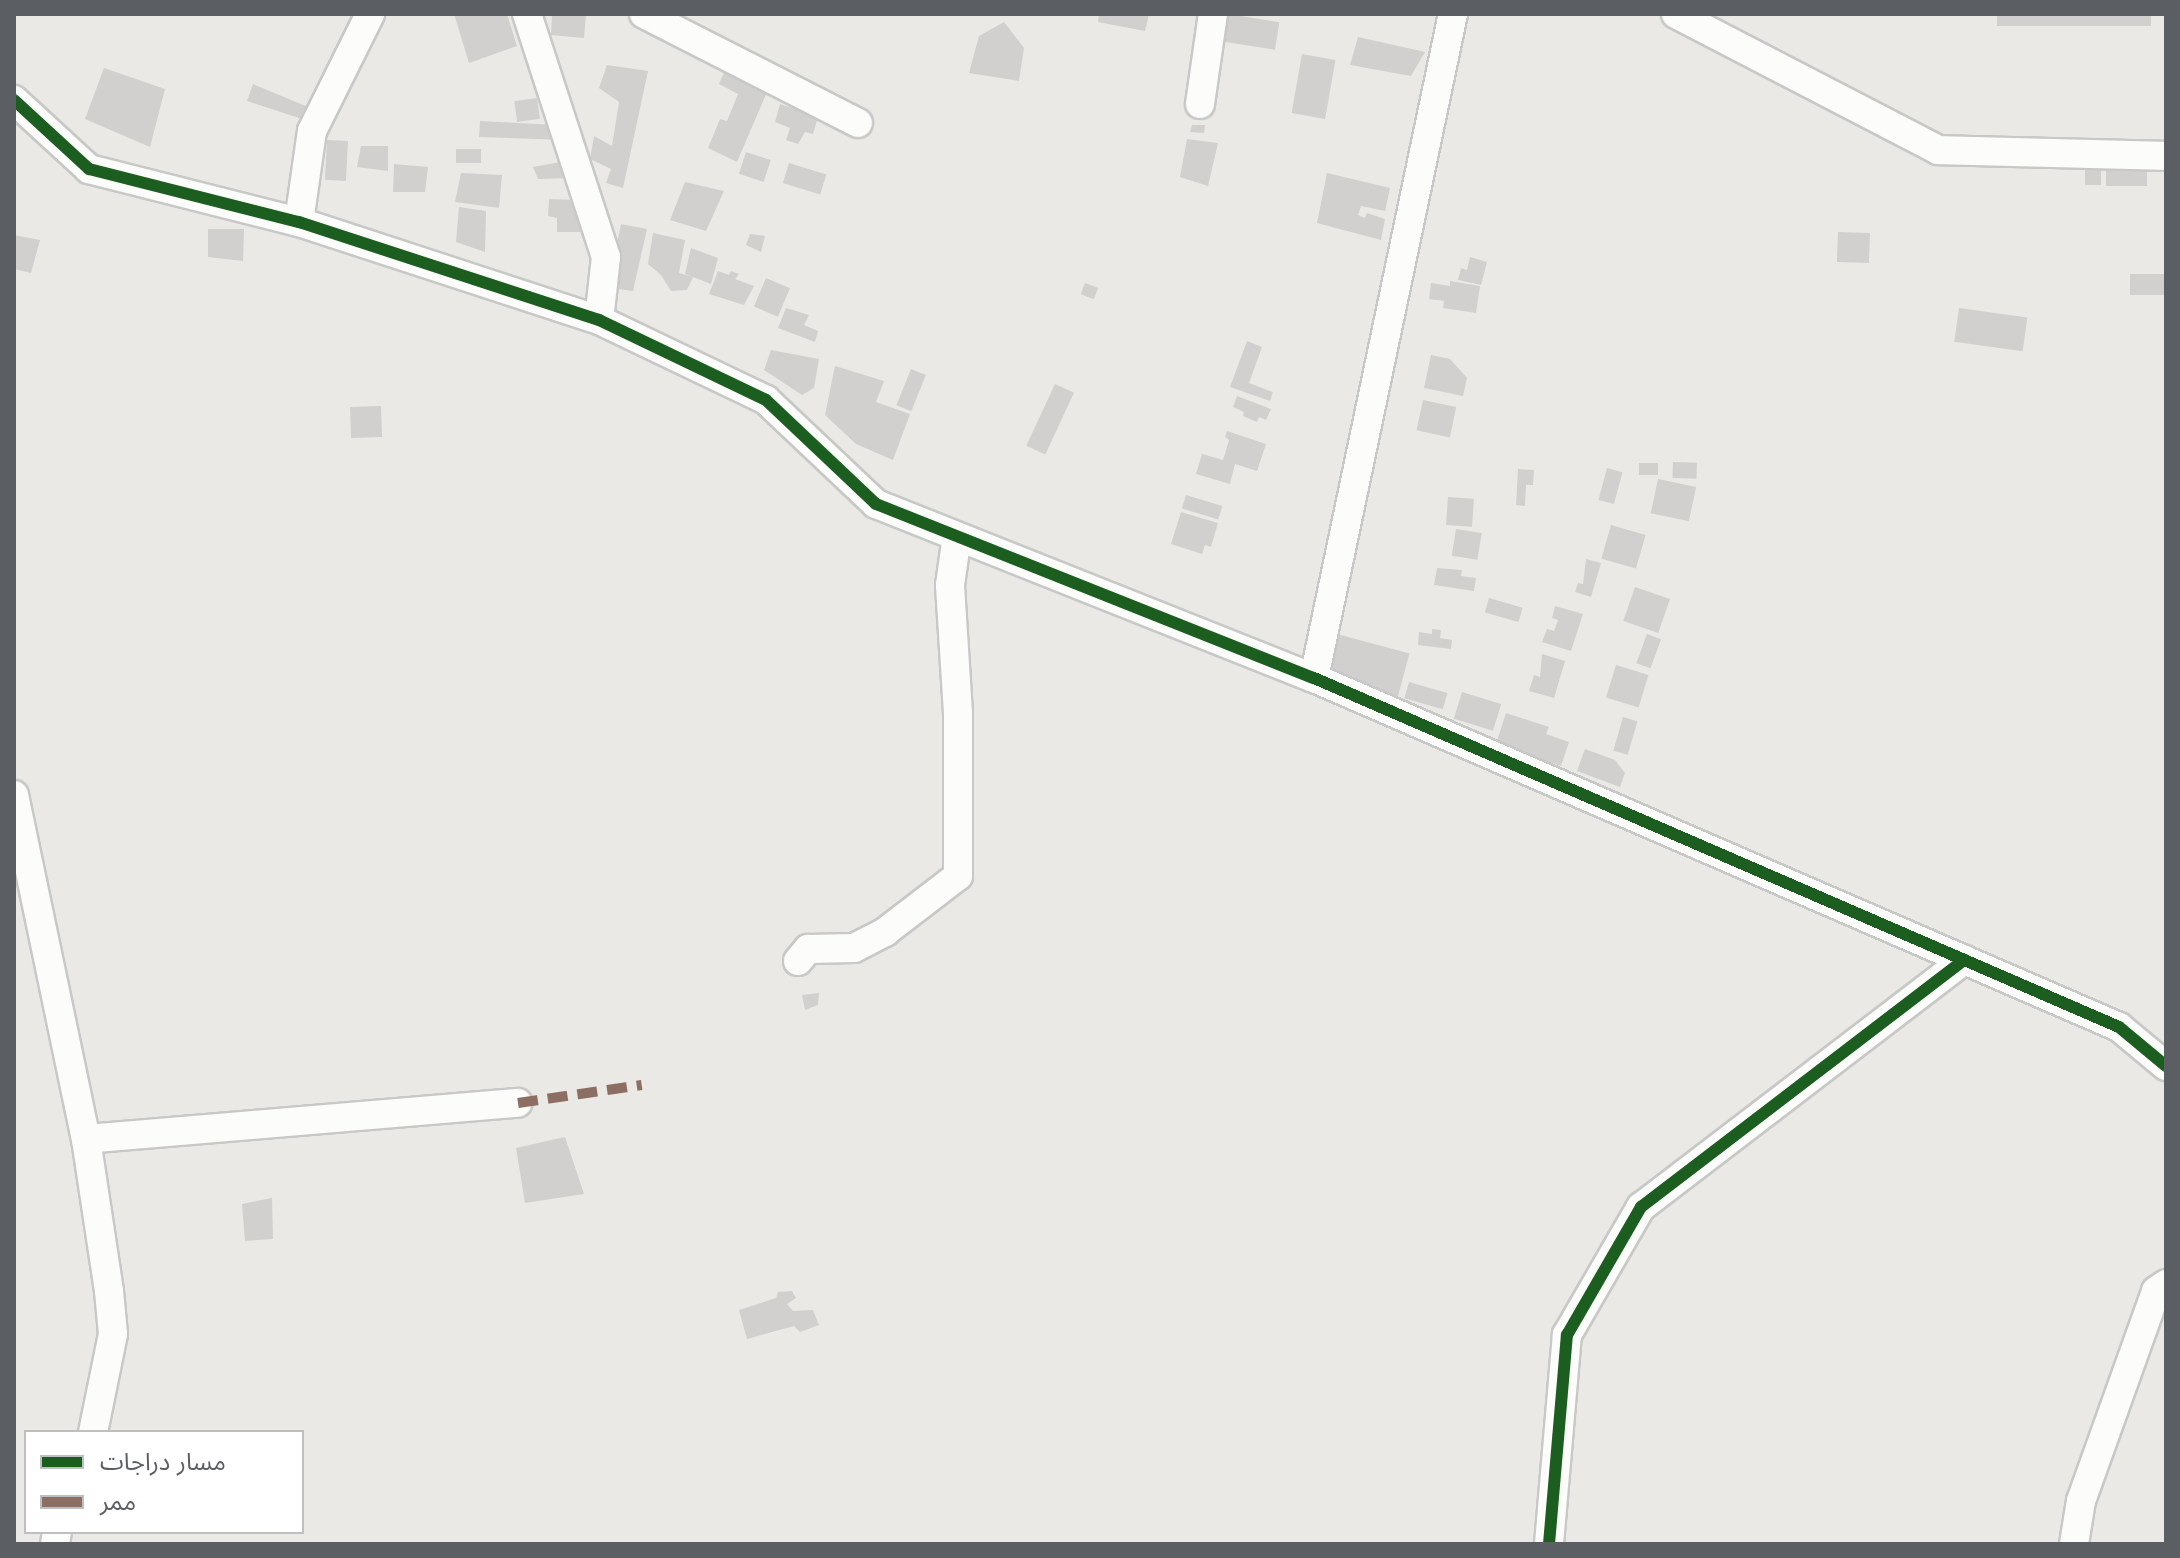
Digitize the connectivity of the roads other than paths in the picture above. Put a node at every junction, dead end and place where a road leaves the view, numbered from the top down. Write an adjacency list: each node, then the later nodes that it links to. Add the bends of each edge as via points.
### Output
1 (370, 14): 11 (street, via 312,131)
2 (527, 14): 12 (street, via 606,257)
3 (644, 14): 9 (street)
4 (1213, 14): 8 (street)
5 (1453, 14): 14 (street)
6 (1676, 14): 10 (street, via 1938,150)
7 (14, 100): 11 (street, via 89,169)
8 (1200, 104)
9 (858, 123)
10 (2166, 156)
11 (299, 222): 12 (street)
12 (599, 320): 13 (street, via 766,400 876,504)
13 (957, 536): 14 (street); 17 (street, via 950,585 958,713 958,876 885,932 854,948 808,949)
14 (1314, 678): 16 (street)
15 (14, 795): 20 (street)
16 (1964, 960): 18 (street, via 2119,1027); 24 (street, via 1641,1207 1567,1335)
17 (798, 961)
18 (2166, 1066)
19 (518, 1103): 20 (street)
20 (86, 1139): 23 (street, via 113,1334)
21 (2166, 1284): 22 (street, via 2156,1291)
22 (2152, 1341): 25 (street, via 2081,1501)
23 (93, 1430)
24 (1549, 1544)
25 (2074, 1544)

